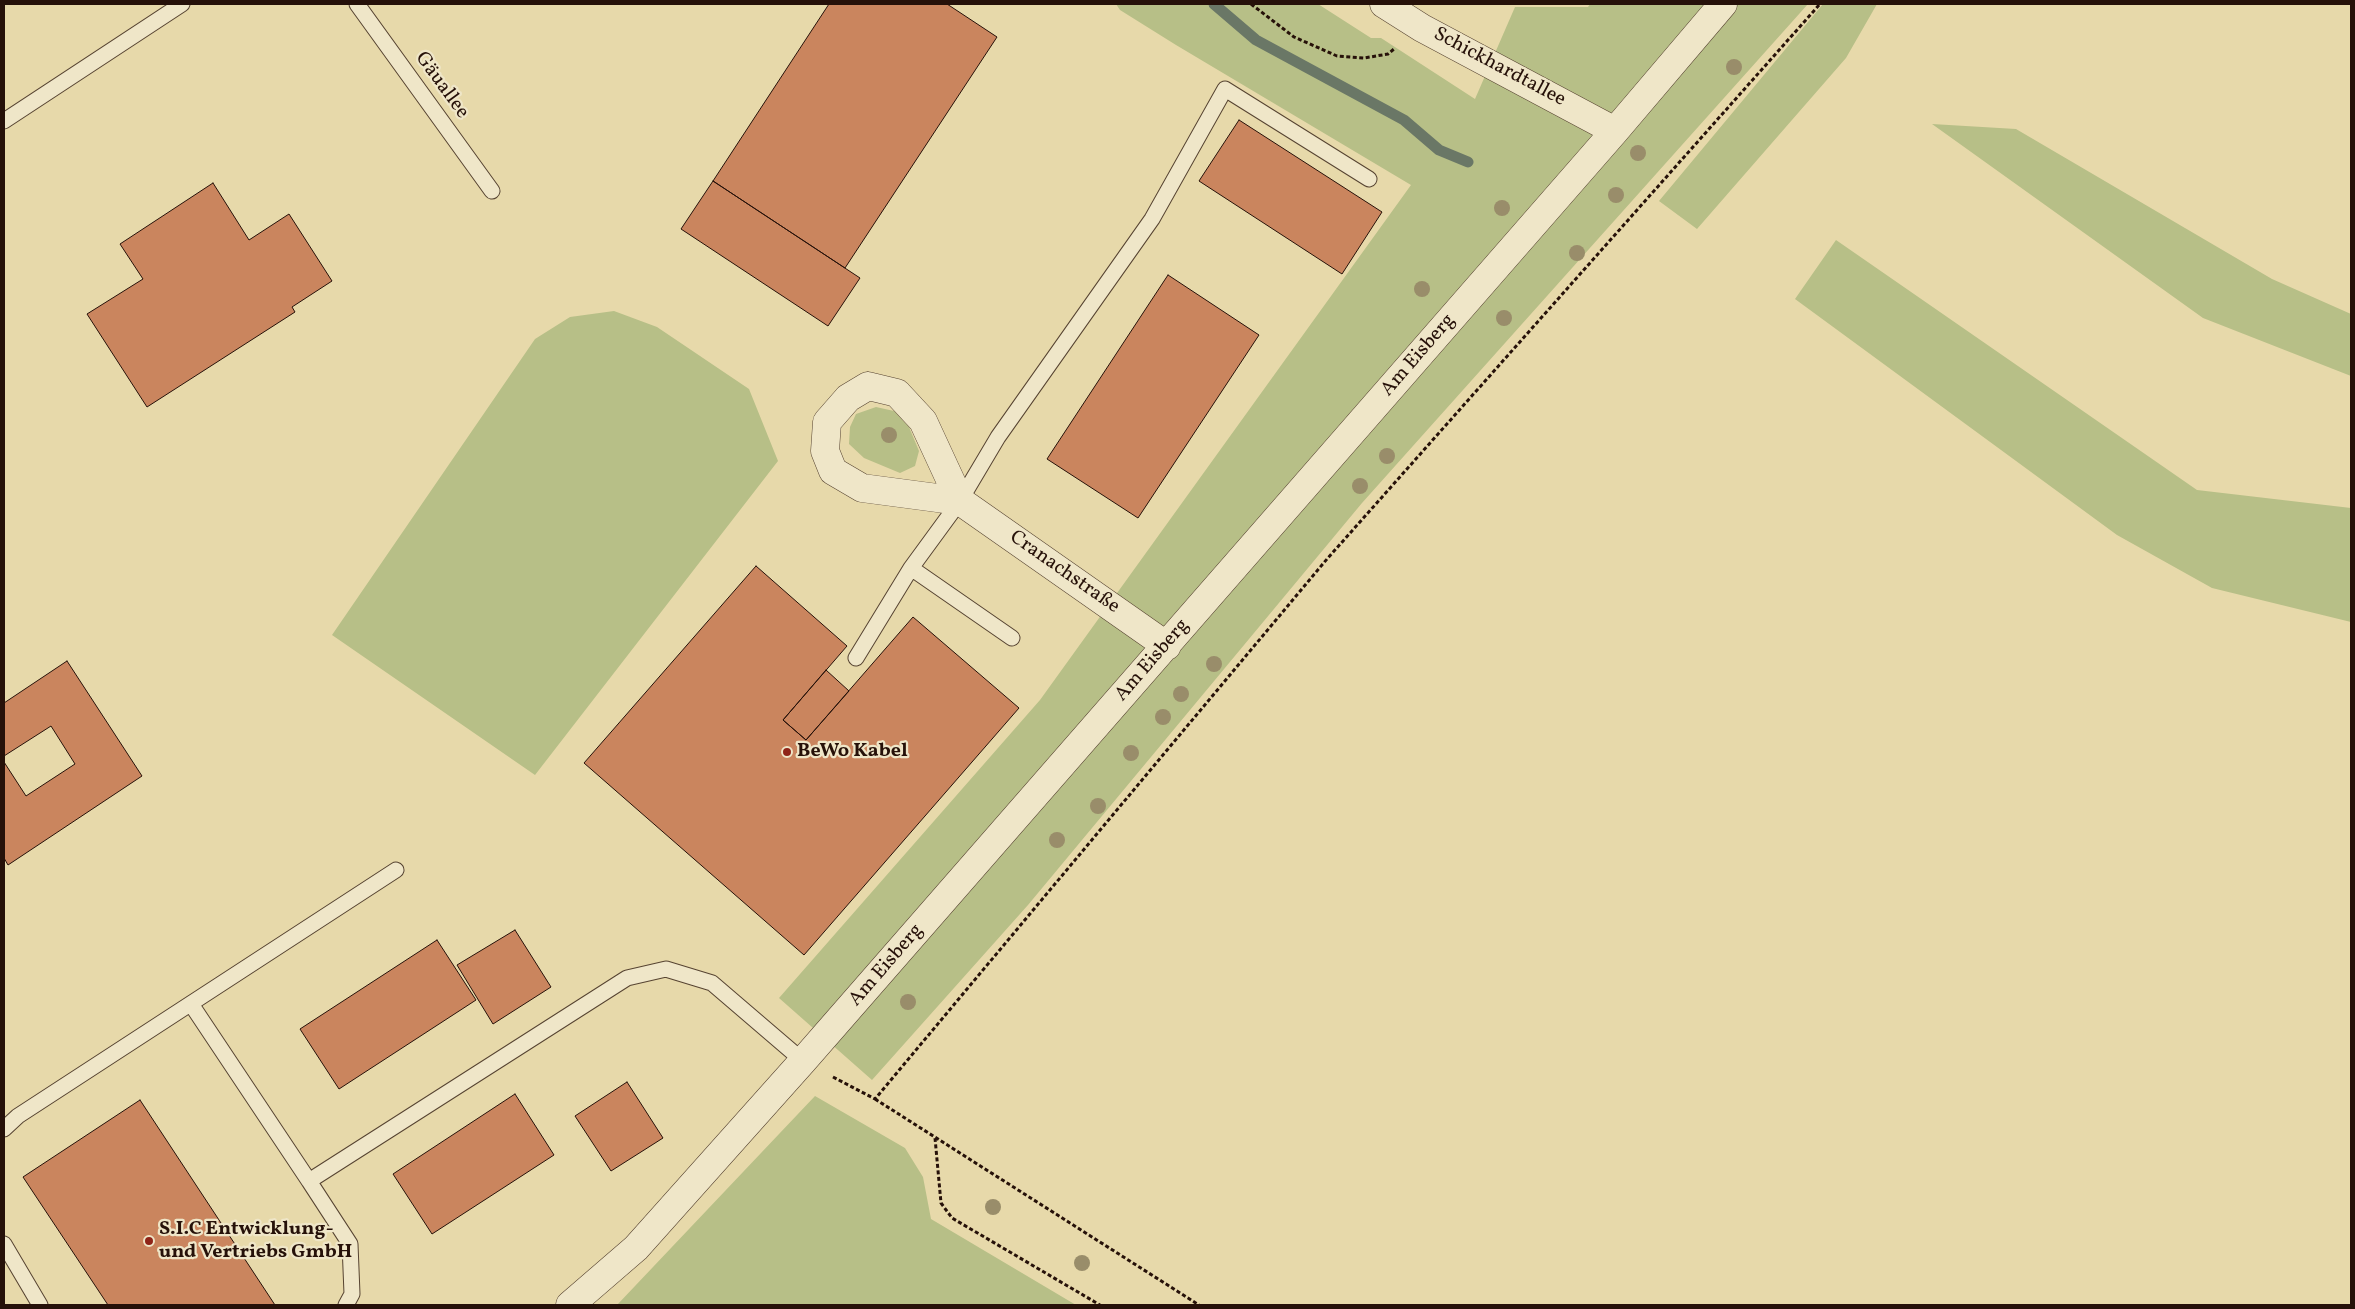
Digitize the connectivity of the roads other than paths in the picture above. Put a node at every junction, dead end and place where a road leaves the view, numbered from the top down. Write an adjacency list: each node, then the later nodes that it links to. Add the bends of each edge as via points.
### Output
1 (182, 4): 5 (lane)
2 (357, 4): 8 (lane, Gäuallee)
3 (1384, 4): 6 (street, Schickhardtallee, via 1422,28)
4 (1723, 4): 6 (street, Am Eisberg)
5 (4, 121)
6 (1615, 131): 12 (street, Am Eisberg)
7 (1370, 179): 9 (lane, via 1225,89 1152,219 998,437)
8 (492, 191)
9 (960, 501): 9 (street, Cranachstraße, via 923,421 897,393 868,386 848,398 827,422 825,451 833,471 862,488); 10 (lane); 12 (street, Cranachstraße)
10 (911, 568): 11 (lane); 13 (lane)
11 (1012, 638)
12 (1167, 646): 16 (street, Am Eisberg)
13 (856, 658)
14 (396, 870): 15 (lane)
15 (191, 1004): 17 (lane, via 18,1116); 18 (lane)
16 (803, 1061): 18 (lane, via 712,983 666,968 627,978); 22 (street, Am Eisberg, via 636,1248)
17 (4, 1129)
18 (309, 1181): 21 (lane, via 350,1244 352,1294)
19 (4, 1244): 20 (lane)
20 (40, 1305)
21 (346, 1305)
22 (570, 1305)

